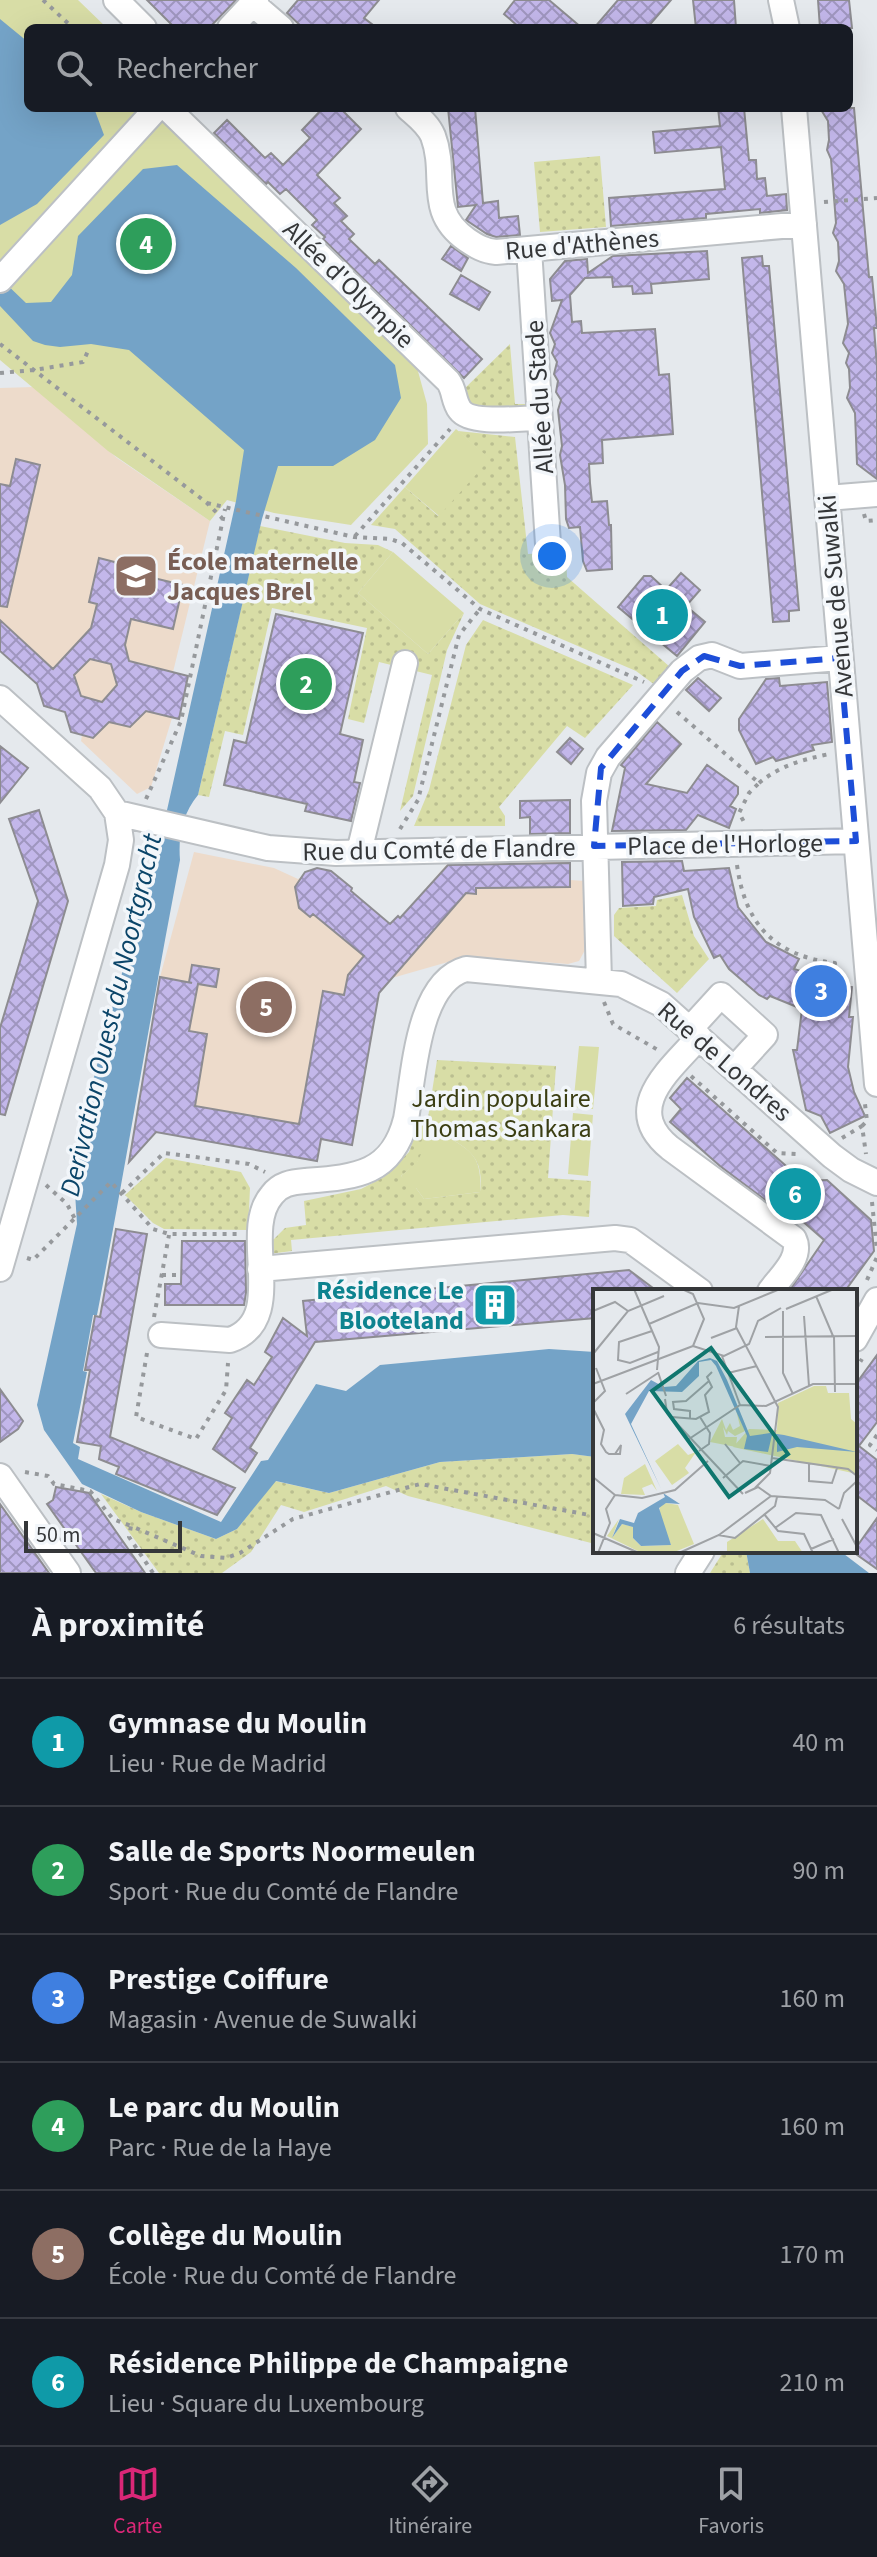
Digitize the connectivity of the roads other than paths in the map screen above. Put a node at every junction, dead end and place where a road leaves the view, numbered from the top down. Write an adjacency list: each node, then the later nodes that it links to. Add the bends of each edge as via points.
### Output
1 (116, 0): 5 (street)
2 (775, 0): 8 (street)
3 (781, 0): 9 (street)
4 (255, 2): 6 (street); 7 (street)
5 (140, 24)
6 (234, 24)
7 (277, 24)
8 (785, 24)
9 (785, 24)
10 (153, 112): 16 (street)
11 (171, 112): 17 (street, Allée d'Olympie, via 448,381 459,419)
12 (413, 112): 15 (street, Rue d'Athènes, via 433,138 441,206 452,228 489,251)
13 (794, 112): 14 (street, Avenue de Suwalki)
14 (803, 214): 15 (street, Rue d'Athènes); 19 (street, Avenue de Suwalki)
15 (529, 249): 17 (street, Allée du Stade)
16 (4, 275)
17 (540, 418): 20 (street, Allée du Stade)
18 (877, 494): 19 (street)
19 (827, 498): 21 (street, Avenue de Suwalki)
20 (548, 544)
21 (840, 658): 25 (street, Avenue de Suwalki); 26 (street, via 740,666 712,655 688,665 601,768)
22 (405, 663): 27 (street)
23 (0, 698): 24 (street)
24 (133, 816): 27 (street, Rue du Comté de Flandre, via 292,851); 33 (street, via 121,840 29,1170)
25 (856, 841): 26 (street, Place de l'Horloge); 31 (street, Avenue de Suwalki)
26 (594, 846): 27 (street, Rue du Comté de Flandre); 28 (street)
27 (359, 852)
28 (600, 988): 29 (street, Rue de Londres, via 621,984 645,994); 35 (street, Rue de Londres, via 472,969 454,973 428,1004 406,1119 390,1154 354,1176 280,1190 263,1213)
29 (694, 1033): 30 (street, Rue de Londres); 30 (street, via 721,995 765,1035); 37 (street, via 654,1090 648,1109 651,1126 670,1148 794,1239 797,1254)
30 (734, 1069): 32 (street, Rue de Londres, via 832,1156)
31 (870, 1086)
32 (877, 1183)
33 (8, 1209): 34 (street)
34 (2, 1262)
35 (260, 1269): 36 (street, via 615,1238 625,1239); 39 (street, via 258,1312 243,1333 230,1340)
36 (697, 1289)
37 (771, 1289)
38 (876, 1303): 40 (street)
39 (154, 1334)
40 (860, 1335)
41 (0, 1476): 44 (street)
42 (693, 1553): 45 (street)
43 (701, 1553): 45 (street)
44 (68, 1573)
45 (688, 1573)

